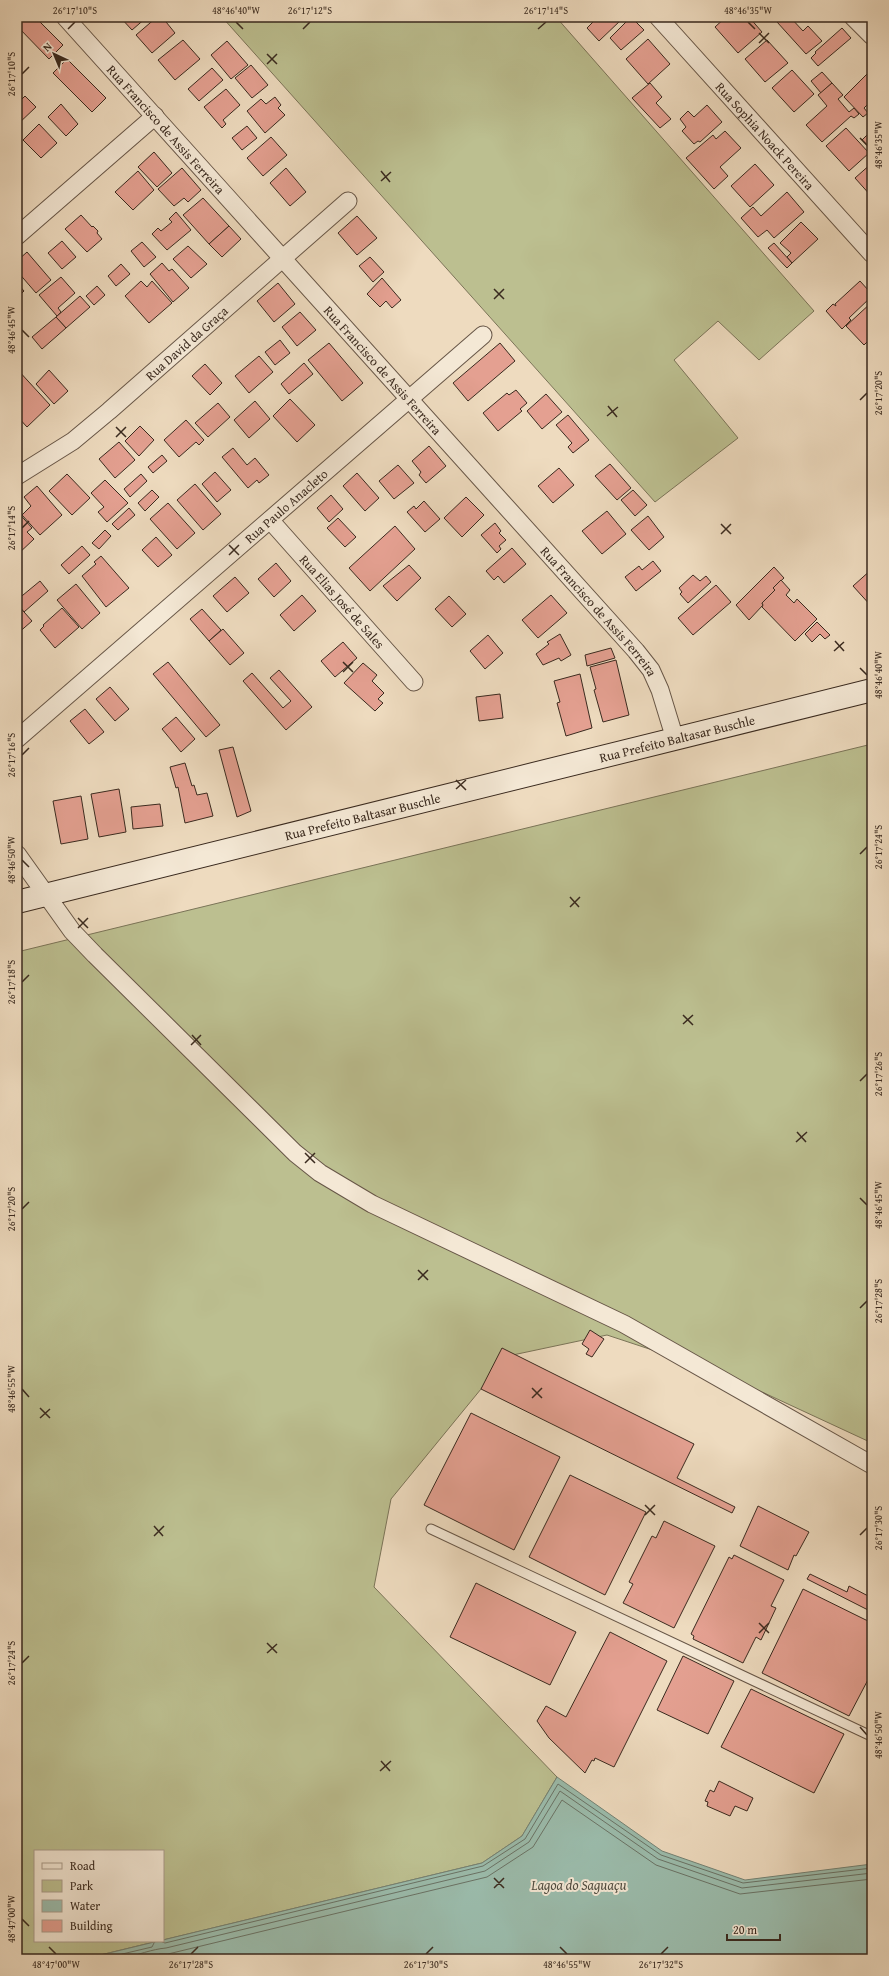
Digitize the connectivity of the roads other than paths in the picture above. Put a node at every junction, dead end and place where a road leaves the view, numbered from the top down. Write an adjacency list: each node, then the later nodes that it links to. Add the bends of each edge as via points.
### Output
1 (65, 17): 5 (street, Rua Francisco de Assis Ferreira)
2 (658, 17): 8 (street, Rua Sophia Noack Pereira)
3 (853, 17): 4 (street)
4 (872, 36)
5 (155, 116): 7 (street); 9 (street, Rua Francisco de Assis Ferreira)
6 (348, 201): 9 (street, Rua David da Graça)
7 (17, 236)
8 (872, 254)
9 (283, 258): 11 (street, Rua Francisco de Assis Ferreira); 12 (street, Rua David da Graça, via 73,441)
10 (482, 335): 11 (street, Rua Paulo Anacleto)
11 (409, 399): 13 (street, Rua Paulo Anacleto); 17 (street, Rua Francisco de Assis Ferreira, via 651,670)
12 (17, 476)
13 (270, 520): 14 (street, Rua Elias José de Sales); 16 (street, Rua Paulo Anacleto)
14 (414, 682)
15 (872, 690): 17 (main road, Rua Prefeito Baltasar Buschle)
16 (17, 739)
17 (675, 739): 19 (main road, Rua Prefeito Baltasar Buschle)
18 (17, 854): 19 (street)
19 (45, 895): 20 (main road, Rua Prefeito Baltasar Buschle); 21 (street, via 72,931 95,955 295,1153 320,1173 372,1204 624,1324)
20 (17, 902)
21 (872, 1465)
22 (431, 1529): 23 (lane)
23 (872, 1735)

